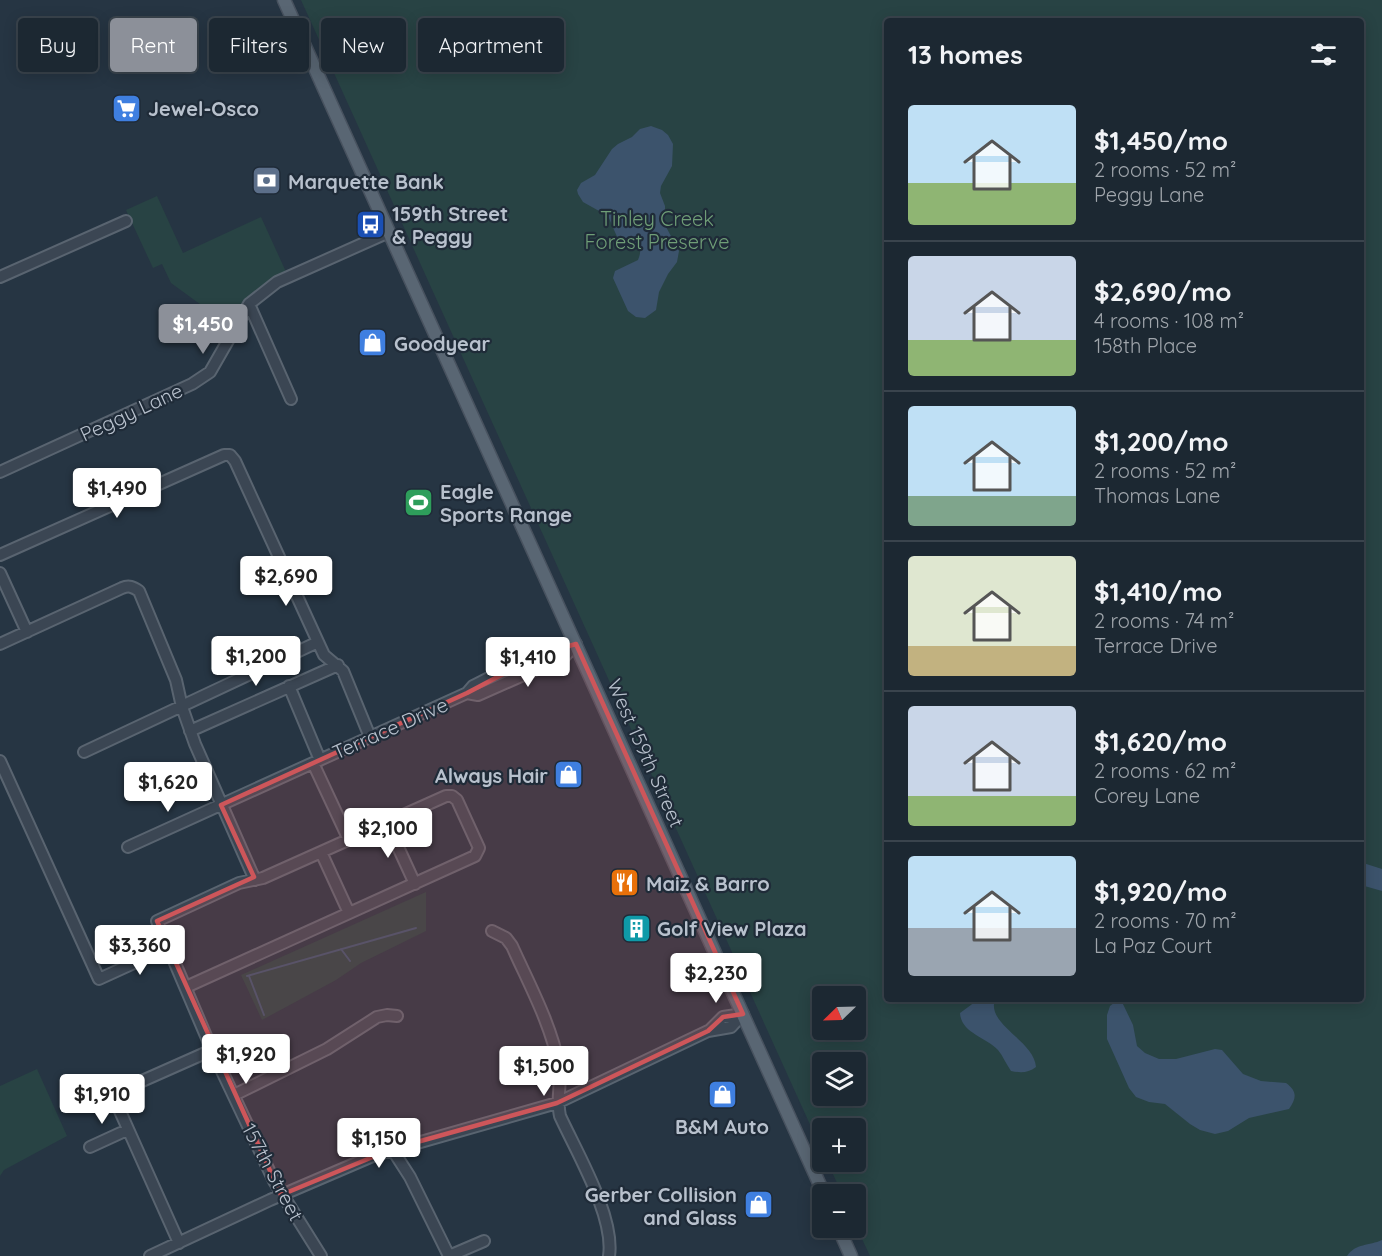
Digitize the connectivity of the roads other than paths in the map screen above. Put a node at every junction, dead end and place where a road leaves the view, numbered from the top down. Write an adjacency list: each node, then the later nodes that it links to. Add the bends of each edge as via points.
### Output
1 (284, 0): 3 (main road, West 159th Street)
2 (126, 221): 4 (street)
3 (389, 232): 5 (street, Peggy Lane, via 277,282); 13 (main road, West 159th Street)
4 (0, 277)
5 (249, 304): 6 (street); 7 (street, Peggy Lane, via 210,372 192,384)
6 (291, 399)
7 (0, 472)
8 (0, 555): 11 (street, via 230,455)
9 (0, 573): 10 (street)
10 (27, 632): 12 (street); 16 (street, via 122,588 134,587 176,680)
11 (318, 642): 14 (street, via 324,655); 16 (street)
12 (0, 644)
13 (576, 644): 18 (street, Terrace Drive, via 564,657 478,695 467,693); 33 (main road, West 159th Street)
14 (338, 665): 15 (street); 18 (street)
15 (289, 686): 17 (street); 21 (street)
16 (182, 707): 17 (street); 19 (street)
17 (190, 731): 22 (street)
18 (370, 737): 21 (street, Terrace Drive)
19 (84, 752)
20 (0, 761): 31 (street, via 99,979)
21 (317, 761): 22 (street, Terrace Drive); 24 (street, Terrace Drive)
22 (221, 805): 25 (street, Terrace Drive); 27 (street)
23 (387, 823): 24 (street); 28 (street); 28 (street, via 452,796 478,845 475,856)
24 (349, 840): 26 (street)
25 (128, 847)
26 (321, 852): 27 (street); 29 (street)
27 (255, 880): 31 (street, 157th Street, via 239,883 158,921)
28 (415, 884): 29 (street)
29 (348, 914): 32 (street)
30 (492, 931): 37 (street, via 512,946 550,1032 559,1068)
31 (169, 947): 32 (street, 157th Street)
32 (186, 987): 35 (street, 157th Street)
33 (743, 1014): 37 (street, via 723,1017 708,1031); 41 (main road, West 159th Street)
34 (397, 1016): 36 (street, via 376,1017 327,1049)
35 (212, 1050): 36 (street, 157th Street); 38 (street, via 118,1093 116,1104)
36 (234, 1095): 42 (street, 157th Street)
37 (557, 1103): 40 (street); 48 (street, via 603,1209)
38 (127, 1130): 39 (street); 45 (street)
39 (90, 1147)
40 (392, 1149): 42 (street); 44 (street, via 449,1256)
41 (820, 1184)
42 (281, 1195): 45 (street); 47 (street, 157th Street)
43 (843, 1238): 49 (main road)
44 (484, 1240)
45 (178, 1243): 46 (street)
46 (150, 1256)
47 (321, 1256)
48 (609, 1256)
49 (851, 1256)

